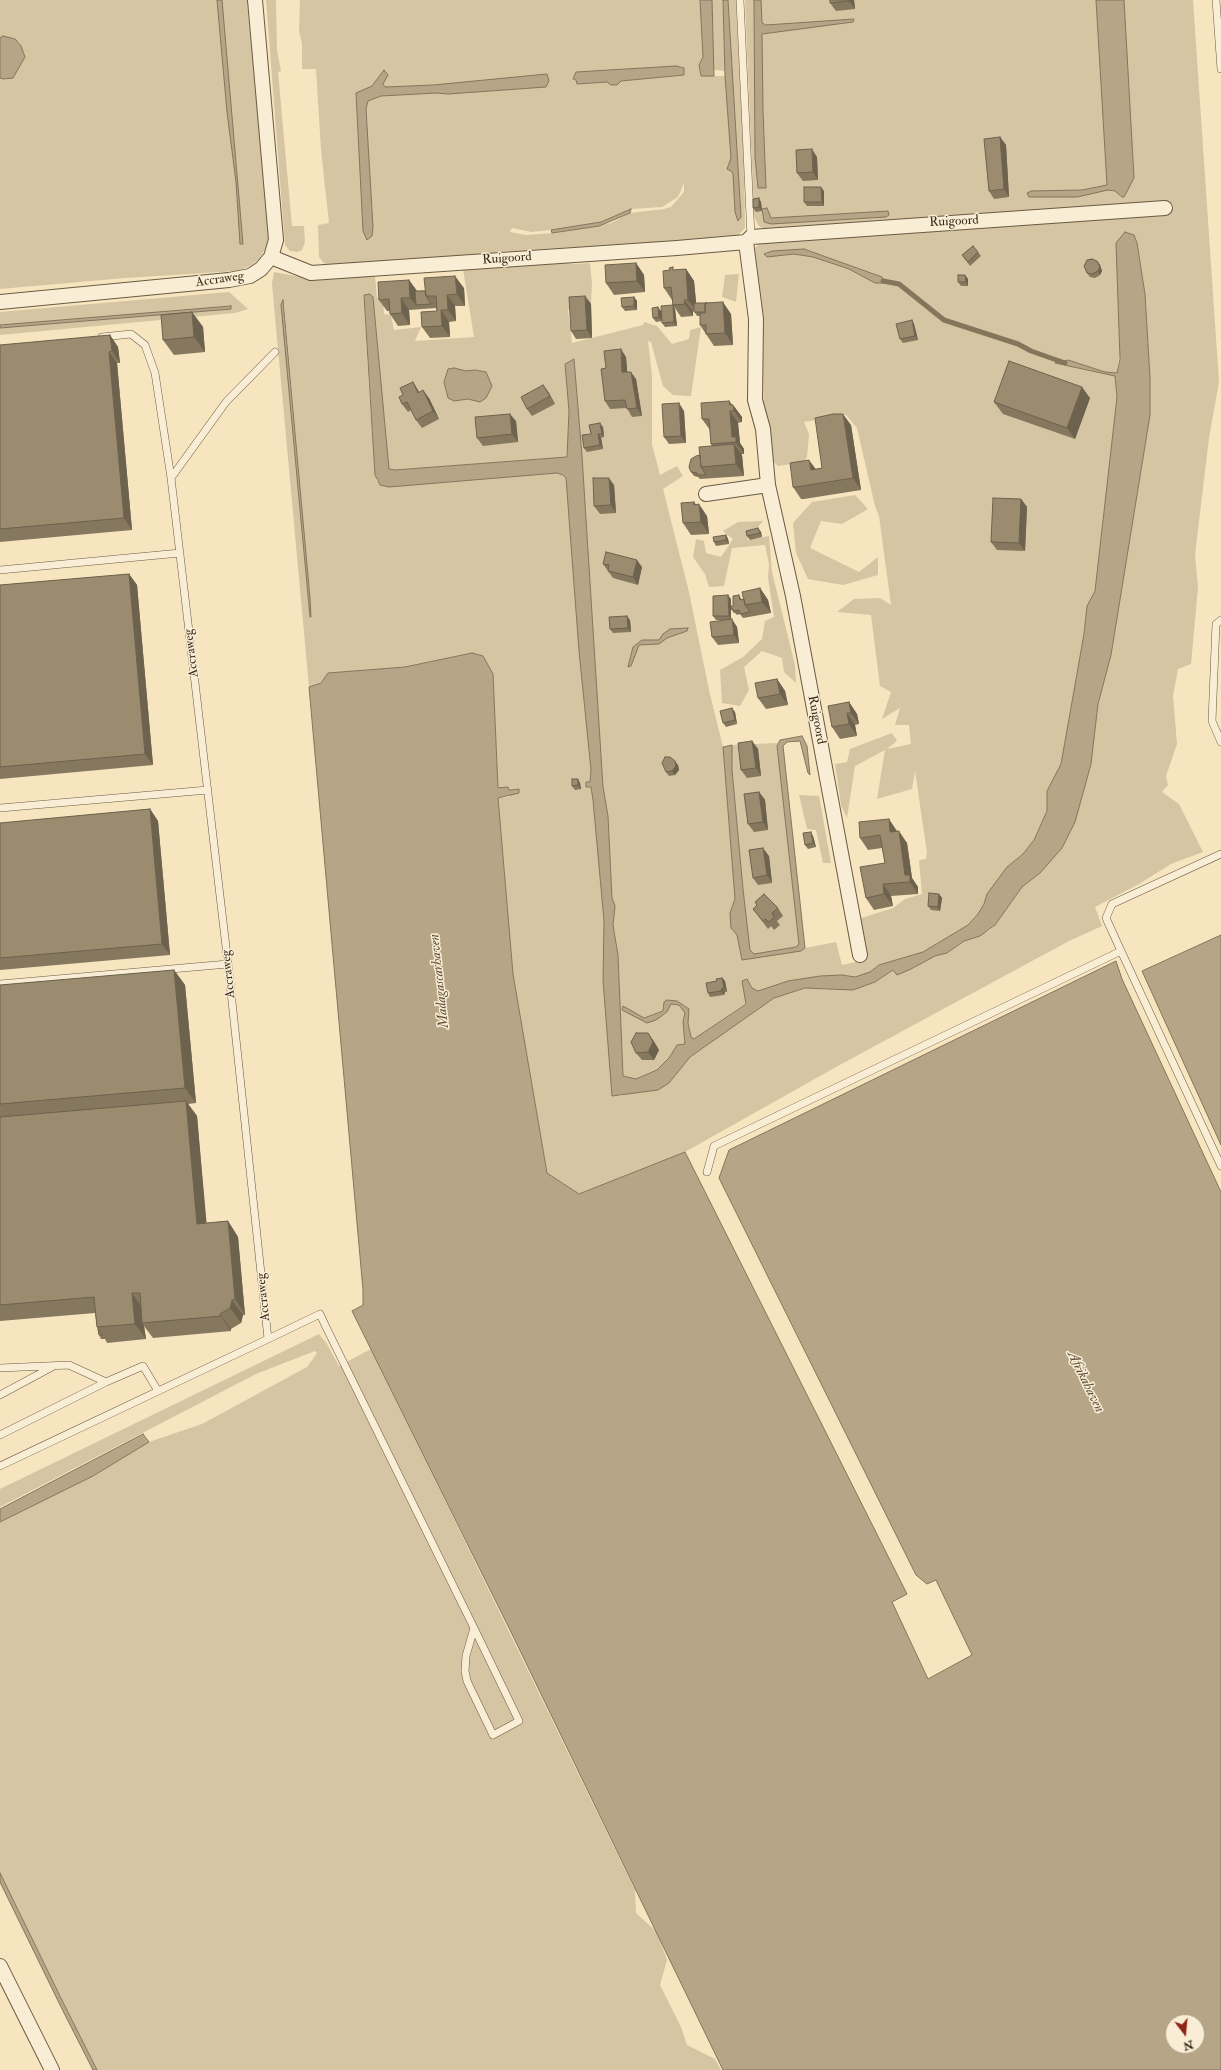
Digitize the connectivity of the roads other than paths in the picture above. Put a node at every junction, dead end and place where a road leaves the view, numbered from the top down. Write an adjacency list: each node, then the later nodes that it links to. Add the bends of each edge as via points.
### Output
1 (255, 0): 7 (street, via 276,240)
2 (740, 0): 6 (lane)
3 (1216, 0): 4 (lane)
4 (1221, 69)
5 (1164, 208): 6 (street, Ruigoord)
6 (748, 240): 7 (street, Ruigoord, via 311,273); 12 (street, Ruigoord, via 756,319 755,400 763,430)
7 (271, 258): 8 (street, Accraweg, via 250,276 229,280)
8 (0, 302)
9 (92, 338): 11 (lane, Accraweg, via 131,334 145,345 155,373)
10 (275, 352): 11 (lane, via 226,402)
11 (171, 478): 14 (lane, Accraweg)
12 (768, 486): 13 (street); 22 (street, Ruigoord, via 793,596)
13 (706, 494)
14 (180, 553): 15 (lane); 18 (lane, Accraweg)
15 (0, 570)
16 (1221, 620): 17 (lane, via 1216,624 1212,721)
17 (1221, 742)
18 (208, 790): 19 (lane); 23 (lane, Accraweg)
19 (0, 808)
20 (1221, 854): 21 (lane, via 1112,904 1106,918)
21 (1121, 951): 25 (lane); 26 (lane, via 714,1146)
22 (860, 955)
23 (228, 964): 24 (lane); 27 (lane, Accraweg)
24 (0, 984)
25 (1221, 1166)
26 (707, 1172)
27 (268, 1339): 31 (lane, Accraweg); 35 (lane, via 320,1314)
28 (54, 1366): 29 (lane); 30 (lane, via 69,1365); 32 (lane)
29 (0, 1368)
30 (106, 1382): 31 (lane, via 143,1366); 33 (lane)
31 (158, 1391): 34 (lane, Accraweg)
32 (0, 1394)
33 (0, 1435)
34 (0, 1466)
35 (474, 1628): 35 (lane, via 520,1722 494,1735 467,1681 465,1671 466,1656)
36 (0, 1966): 37 (street)
37 (52, 2070)

